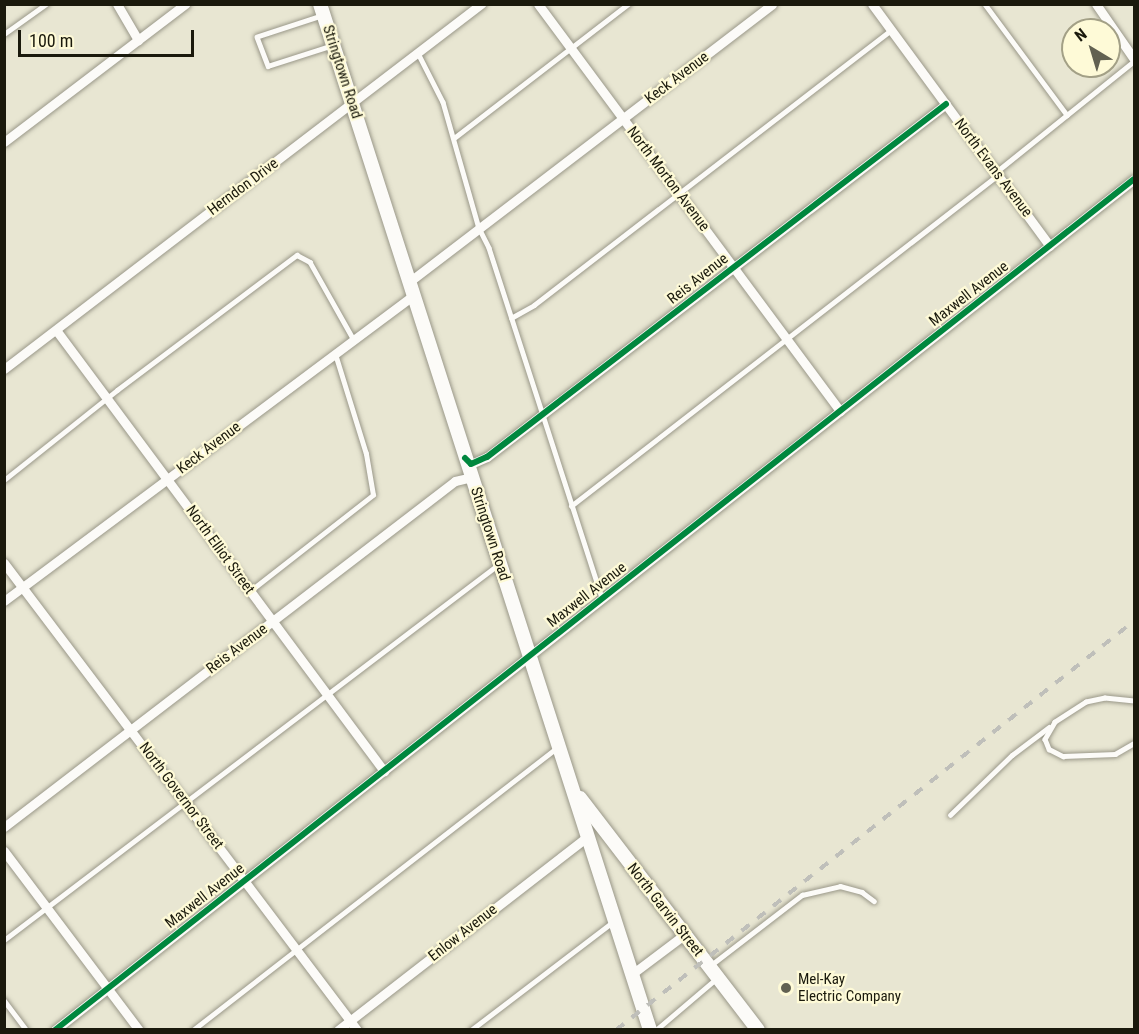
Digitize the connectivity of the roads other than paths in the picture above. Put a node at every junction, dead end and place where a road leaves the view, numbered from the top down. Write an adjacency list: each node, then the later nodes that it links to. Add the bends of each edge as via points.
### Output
1 (46, 4): 13 (lane)
2 (117, 4): 14 (street)
3 (185, 4): 14 (street)
4 (480, 4): 17 (street, Herndon Drive)
5 (538, 4): 16 (street, North Morton Avenue)
6 (628, 4): 16 (lane)
7 (772, 4): 22 (street, Keck Avenue)
8 (872, 4): 12 (street, North Evans Avenue)
9 (985, 4): 21 (lane)
10 (1096, 4): 18 (street)
11 (322, 10): 15 (main road, Stringtown Road); 15 (lane, via 258,37 268,66)
12 (891, 30): 20 (street, North Evans Avenue); 27 (lane)
13 (4, 34)
14 (138, 40): 24 (street)
15 (333, 45): 19 (main road, Stringtown Road)
16 (571, 48): 22 (street, North Morton Avenue); 23 (lane)
17 (418, 52): 19 (street, Herndon Drive); 23 (lane, via 443,102)
18 (1134, 60): 21 (lane)
19 (352, 103): 31 (main road, Stringtown Road); 33 (street, Herndon Drive)
20 (946, 104): 25 (street, North Evans Avenue); 30 (street, Reis Avenue)
21 (1067, 115): 25 (lane)
22 (623, 119): 27 (street, North Morton Avenue); 28 (street, Keck Avenue)
23 (454, 138): 28 (lane)
24 (4, 142)
25 (997, 174): 29 (street, North Evans Avenue); 34 (lane)
26 (1134, 179): 29 (street, Maxwell Avenue)
27 (678, 193): 30 (street, North Morton Avenue); 32 (lane, via 534,305)
28 (479, 228): 31 (street, Keck Avenue); 32 (lane)
29 (1050, 246): 39 (street, Maxwell Avenue)
30 (733, 266): 34 (street, North Morton Avenue); 40 (street, Reis Avenue)
31 (411, 288): 35 (street, Keck Avenue); 41 (main road, Stringtown Road)
32 (511, 318): 40 (lane)
33 (56, 330): 37 (street, Herndon Drive); 38 (street, North Elliot Street)
34 (785, 337): 39 (street, North Morton Avenue); 45 (lane)
35 (354, 340): 36 (street, Keck Avenue); 38 (lane, via 310,262 297,255)
36 (335, 354): 43 (street, Keck Avenue); 49 (lane, via 366,454 373,495)
37 (4, 369)
38 (108, 400): 43 (street, North Elliot Street); 44 (lane)
39 (840, 411): 50 (street, Maxwell Avenue)
40 (543, 414): 41 (street, Reis Avenue, via 478,463 471,464); 45 (lane)
41 (465, 458): 42 (main road, Stringtown Road)
42 (471, 477): 47 (main road, Stringtown Road); 52 (street, Reis Avenue, via 455,481)
43 (168, 479): 48 (street, Keck Avenue); 49 (street, North Elliot Street)
44 (4, 480)
45 (571, 506): 50 (lane)
46 (4, 563): 48 (street, North Governor Street)
47 (500, 563): 53 (main road, Stringtown Road); 54 (lane)
48 (23, 587): 51 (street, Keck Avenue); 57 (street, North Governor Street)
49 (250, 591): 52 (street, North Elliot Street)
50 (603, 598): 53 (street, Maxwell Avenue)
51 (4, 601)
52 (273, 621): 54 (street, North Elliot Street); 57 (street, Reis Avenue)
53 (530, 656): 59 (main road, Stringtown Road); 60 (street, Maxwell Avenue)
54 (327, 695): 60 (street, North Elliot Street); 62 (lane)
55 (1134, 701): 56 (lane, via 1095,699)
56 (1056, 722): 58 (lane, via 1045,739 1049,749 1058,755 1107,755); 63 (lane, via 1012,755)
57 (131, 730): 62 (street, North Governor Street); 64 (street, Reis Avenue)
58 (1134, 743)
59 (559, 747): 61 (main road, Stringtown Road); 73 (lane)
60 (384, 771): 67 (street, Maxwell Avenue)
61 (573, 790): 65 (main road, Stringtown Road); 71 (main road, North Garvin Street)
62 (186, 802): 67 (street, North Governor Street); 69 (lane)
63 (950, 815)
64 (4, 827)
65 (588, 836): 70 (main road, Stringtown Road); 78 (street, Enlow Avenue)
66 (4, 851): 69 (street)
67 (244, 880): 73 (street, North Governor Street); 76 (street, Maxwell Avenue)
68 (874, 901): 74 (lane, via 862,892 840,886 802,895)
69 (47, 908): 72 (lane); 76 (street)
70 (615, 921): 75 (main road, Stringtown Road); 85 (lane)
71 (684, 935): 74 (main road, North Garvin Street); 75 (street)
72 (4, 940)
73 (296, 948): 78 (street, North Governor Street); 82 (lane)
74 (714, 972): 87 (lane); 88 (main road, North Garvin Street)
75 (632, 974): 86 (main road, Stringtown Road)
76 (107, 988): 80 (street, Maxwell Avenue); 81 (street)
77 (4, 1000): 79 (lane)
78 (350, 1020): 83 (street, Enlow Avenue); 84 (street, North Governor Street)
79 (27, 1029)
80 (55, 1029)
81 (139, 1029)
82 (193, 1029)
83 (338, 1029)
84 (357, 1029)
85 (471, 1029)
86 (650, 1029)
87 (656, 1029)
88 (758, 1029)

